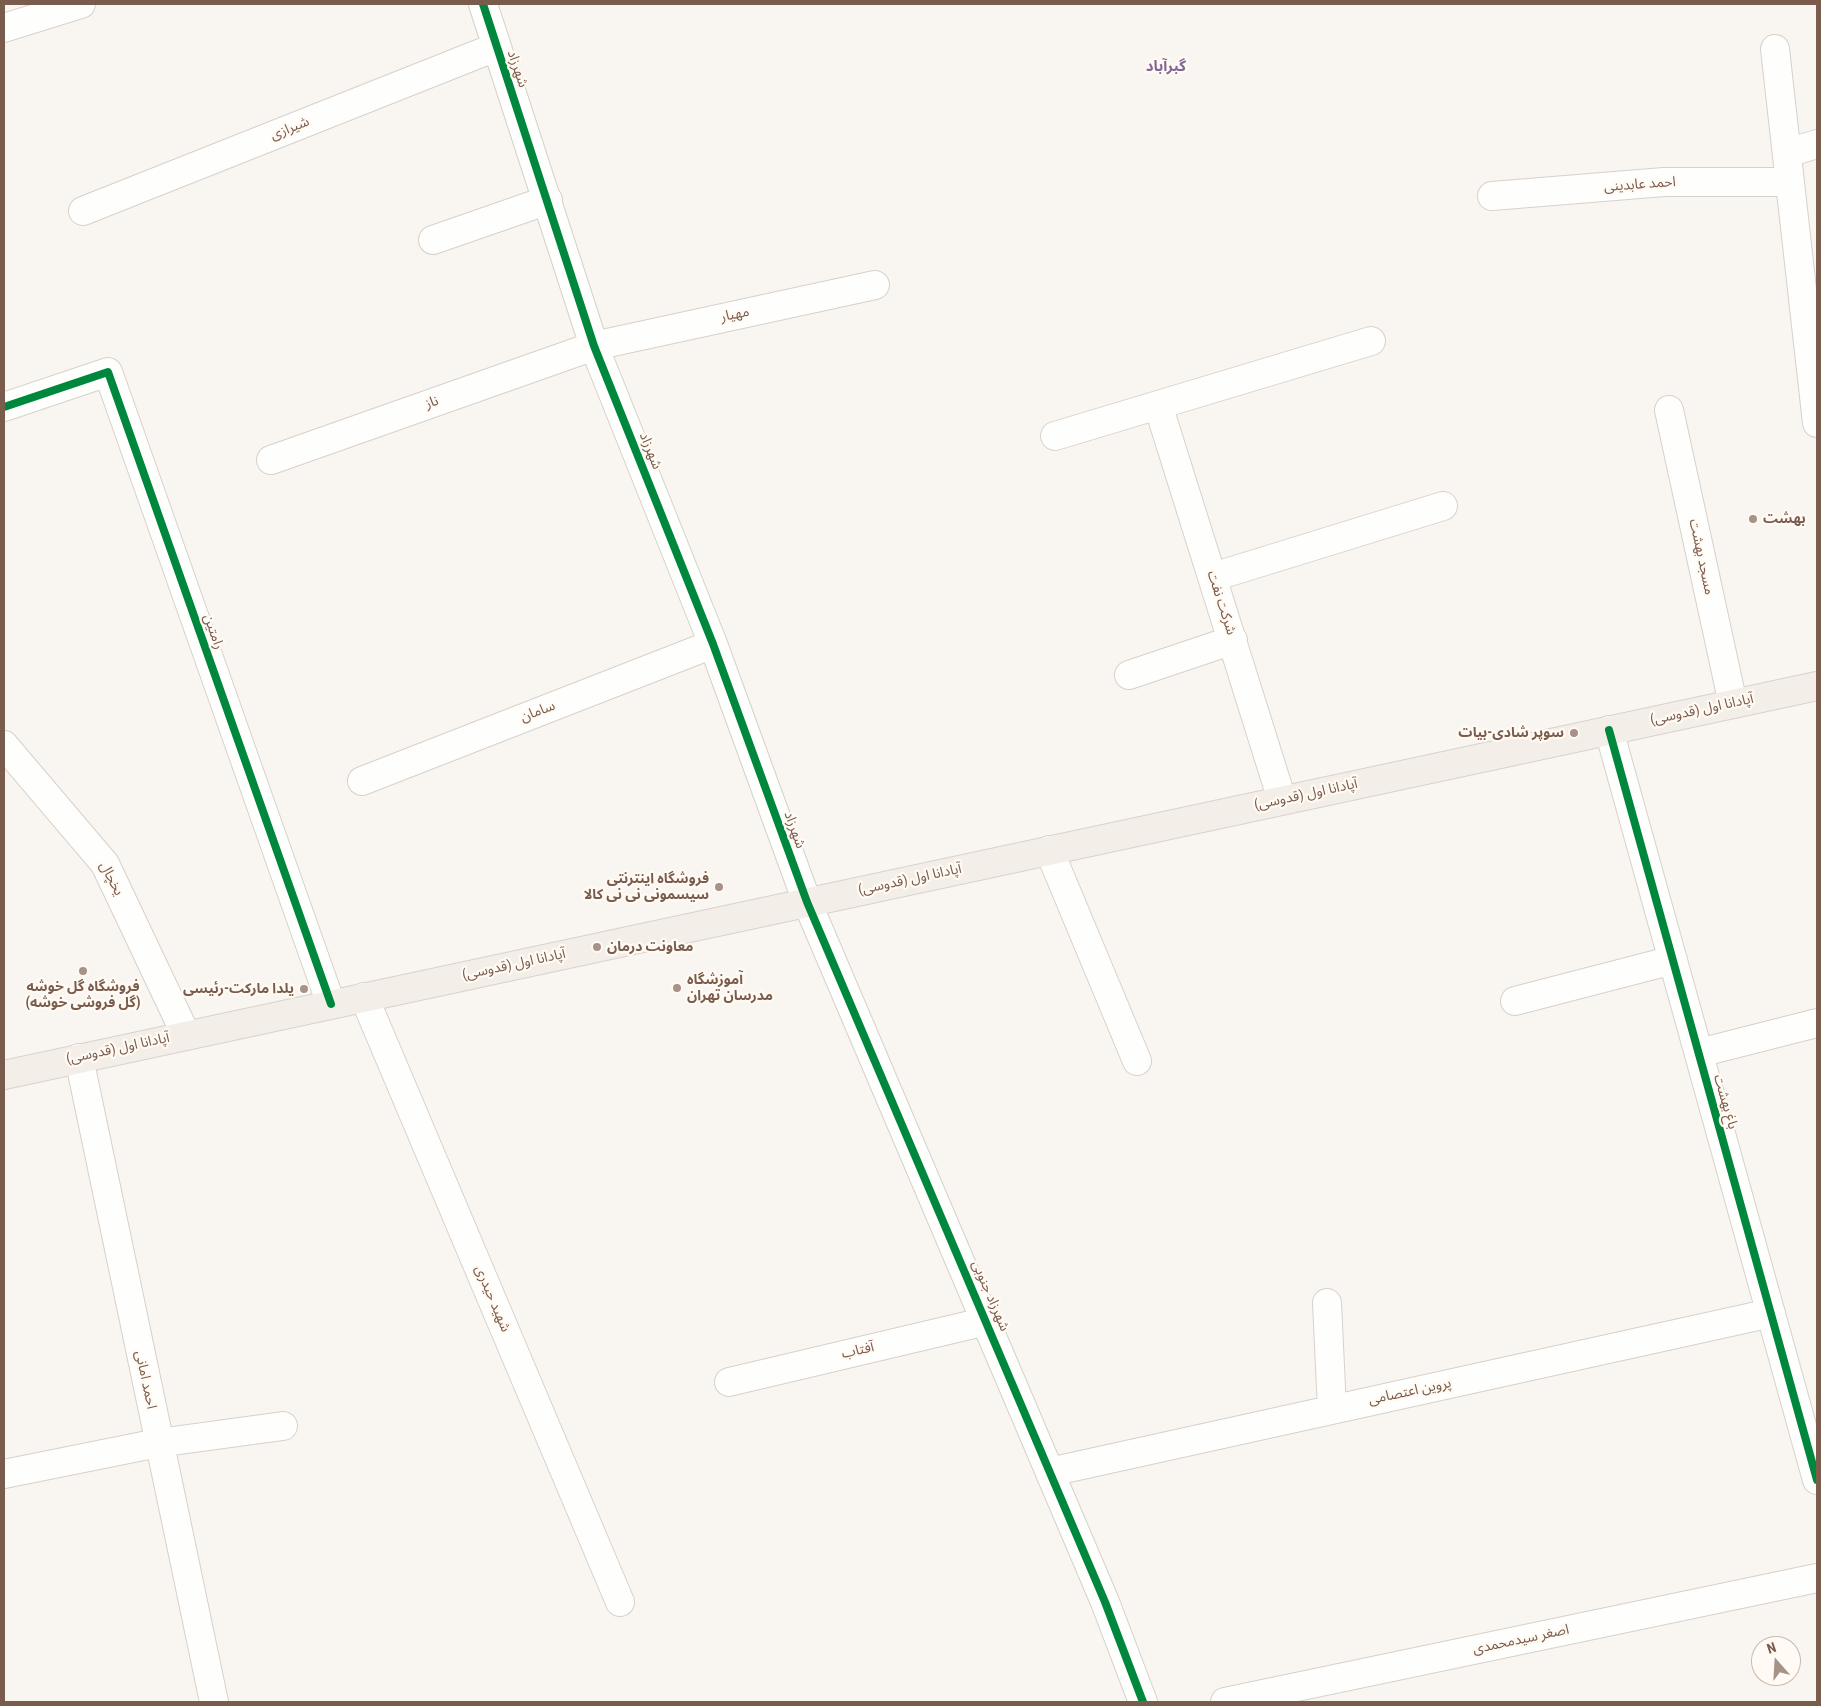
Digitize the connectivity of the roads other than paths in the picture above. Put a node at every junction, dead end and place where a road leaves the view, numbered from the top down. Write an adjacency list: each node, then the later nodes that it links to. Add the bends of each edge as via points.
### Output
1 (81, 4): 3 (street)
2 (483, 4): 4 (street, شهرزاد)
3 (4, 28)
4 (496, 47): 10 (street, شهرزاد); 11 (street, شیرازی)
5 (1774, 48): 7 (street)
6 (1817, 144): 7 (street)
7 (1786, 153): 8 (street)
8 (1790, 182): 9 (street, احمد عابدینی, via 1664,182); 14 (street)
9 (1492, 196)
10 (548, 200): 12 (street); 16 (street, شهرزاد)
11 (83, 211)
12 (433, 240)
13 (875, 285): 16 (street, مهیار)
14 (1810, 290): 20 (street)
15 (1371, 342): 17 (street)
16 (594, 346): 22 (street, ناز); 26 (street, شهرزاد)
17 (1158, 405): 21 (street); 24 (street, شرکت نفت)
18 (4, 407): 39 (street, رامتین, via 108,372)
19 (1669, 410): 29 (street, مسجد بهشت)
20 (1817, 423)
21 (1055, 436)
22 (271, 460)
23 (1443, 506): 24 (street)
24 (1212, 577): 25 (street, شرکت نفت)
25 (1233, 640): 27 (street); 33 (street, شرکت نفت)
26 (713, 644): 32 (street, سامان); 35 (street, شهرزاد)
27 (1128, 675)
28 (1817, 686): 29 (main road, آپادانا اول (قدوسی))
29 (1733, 704): 30 (main road, آپادانا اول (قدوسی))
30 (1609, 730): 33 (main road, آپادانا اول (قدوسی)); 36 (street, باغ بهشت)
31 (4, 745): 41 (street, یخچال, via 105,864)
32 (362, 781)
33 (1282, 800): 34 (main road, آپادانا اول (قدوسی))
34 (1049, 850): 35 (main road, آپادانا اول (قدوسی)); 44 (street)
35 (807, 902): 37 (main road, آپادانا اول (قدوسی)); 48 (street, شهرزاد جنوبی)
36 (1673, 960): 38 (street); 42 (street, باغ بهشت)
37 (364, 997): 39 (main road, آپادانا اول (قدوسی)); 57 (street, شهید حیدری)
38 (1515, 1001)
39 (331, 1004): 41 (main road, آپادانا اول (قدوسی))
40 (1817, 1024): 42 (street)
41 (186, 1035): 43 (main road, آپادانا اول (قدوسی))
42 (1699, 1053): 47 (street, باغ بهشت)
43 (79, 1058): 45 (main road, آپادانا اول (قدوسی)); 52 (street, احمد امانی)
44 (1137, 1061)
45 (4, 1075)
46 (1327, 1303): 50 (street)
47 (1771, 1313): 50 (street, پروین اعتصامی); 55 (street, باغ بهشت)
48 (987, 1321): 49 (street, آفتاب); 53 (street, شهرزاد جنوبی)
49 (729, 1382)
50 (1332, 1409): 53 (street, پروین اعتصامی)
51 (283, 1426): 52 (street)
52 (158, 1443): 54 (street); 58 (street, احمد امانی)
53 (1050, 1472): 59 (street, شهرزاد جنوبی)
54 (4, 1474)
55 (1817, 1480)
56 (1817, 1578): 60 (street, اصغر سیدمحمدی)
57 (620, 1602)
58 (214, 1702)
59 (1144, 1702)
60 (1225, 1702)

